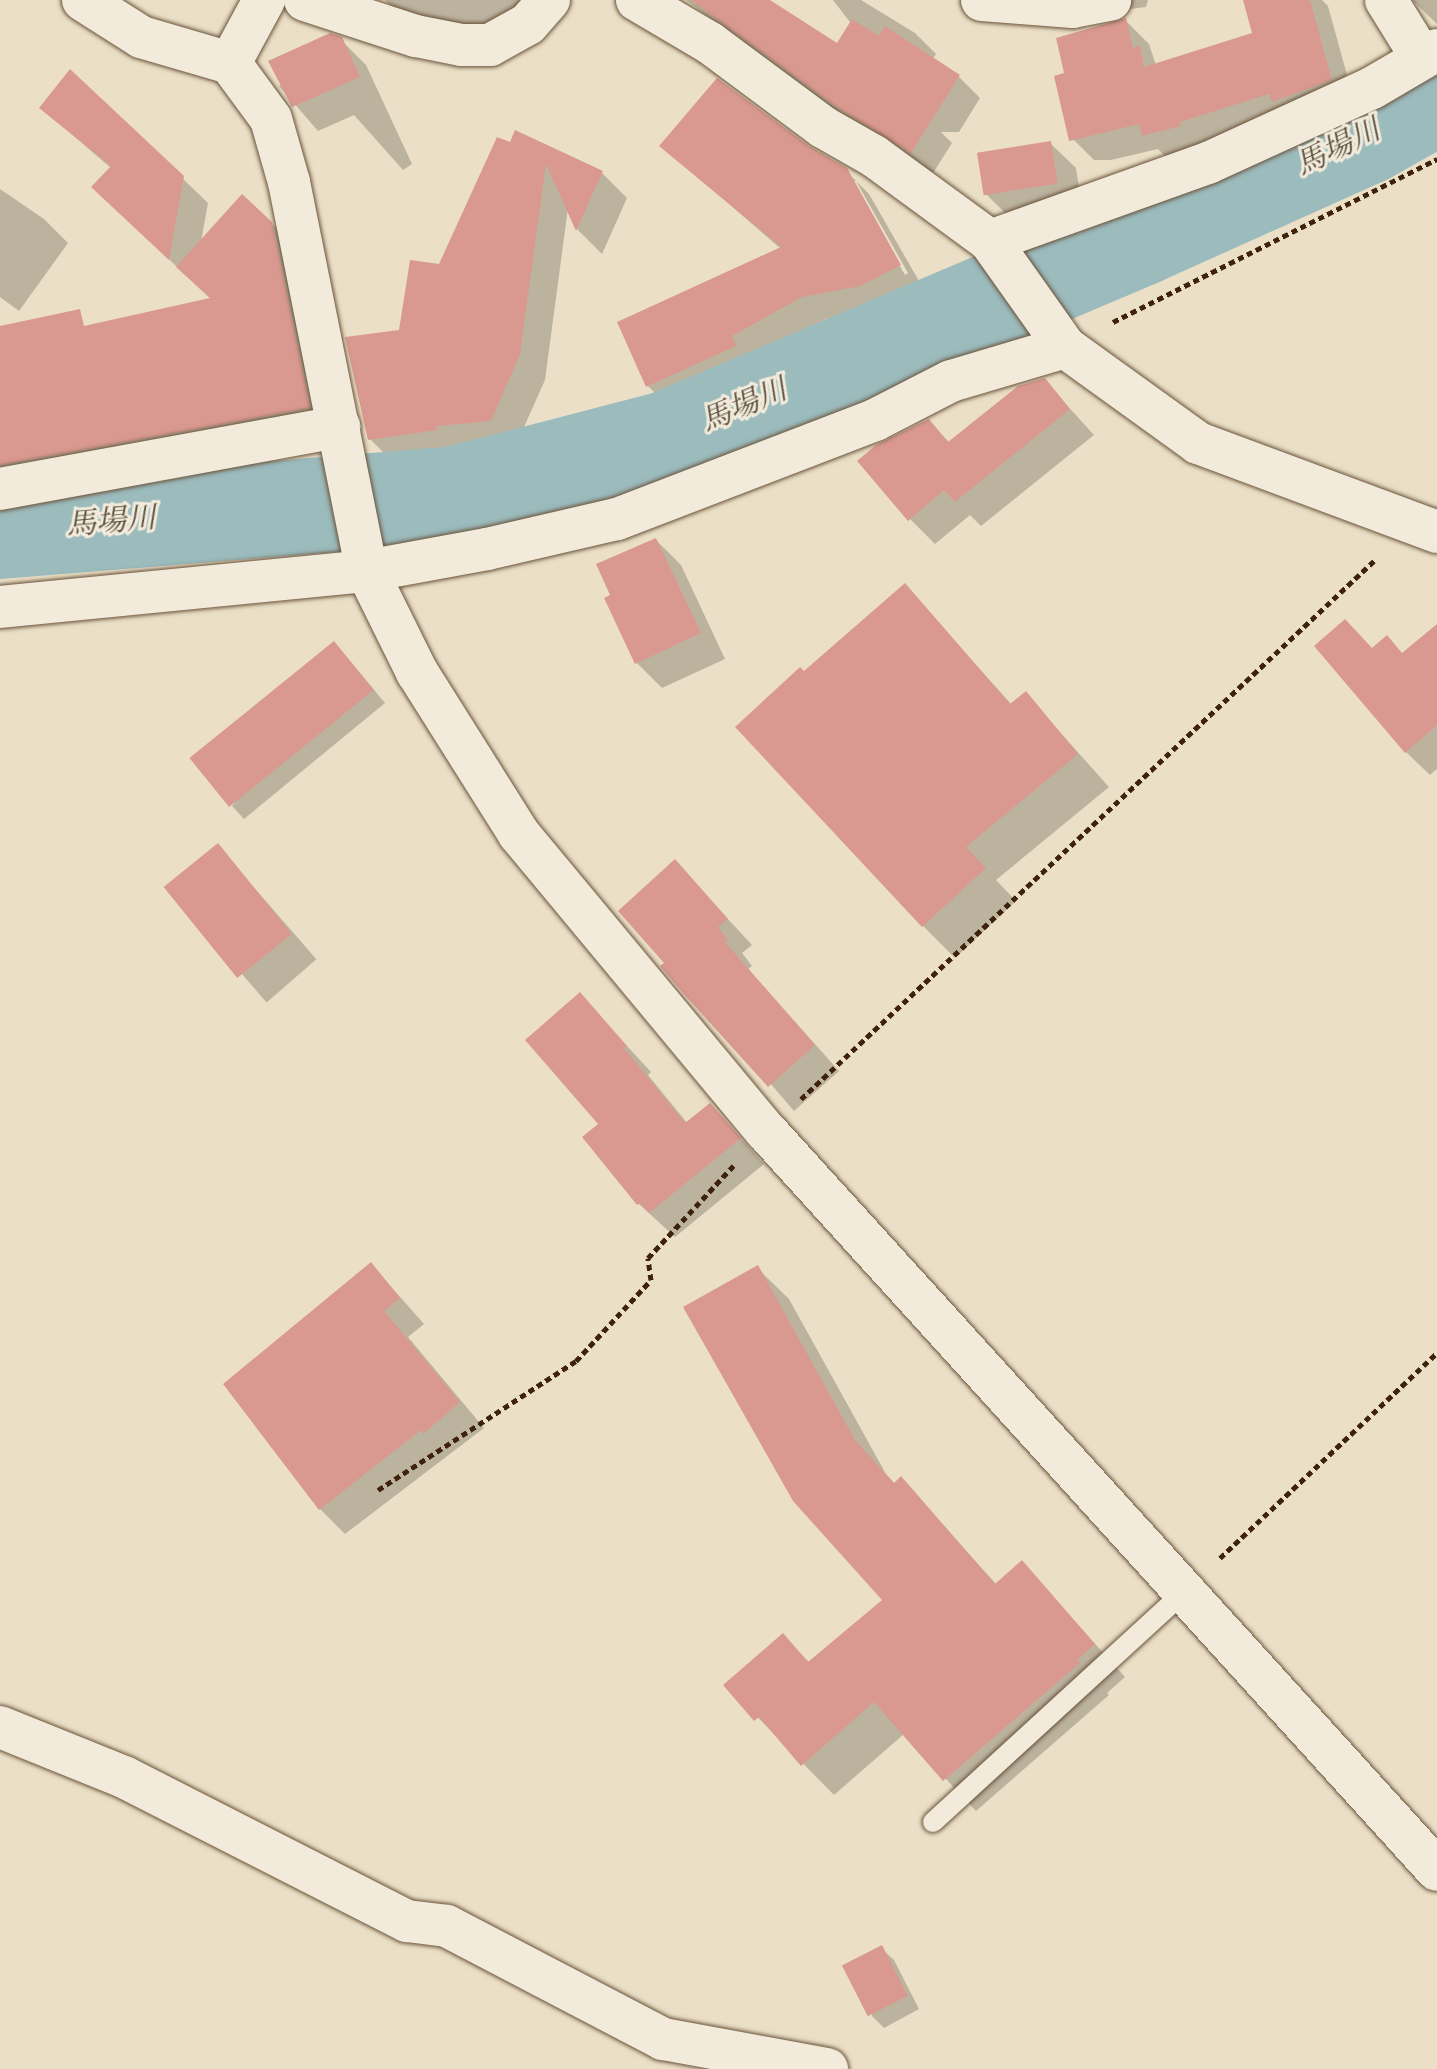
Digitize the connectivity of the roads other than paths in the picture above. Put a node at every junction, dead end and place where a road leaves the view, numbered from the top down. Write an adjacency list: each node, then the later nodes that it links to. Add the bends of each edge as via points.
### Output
1 (83, 0): 10 (street, via 141,37)
2 (264, 0): 10 (street)
3 (305, 0): 4 (street, via 416,36 490,45 528,24)
4 (549, 0)
5 (637, 0): 11 (street, via 710,43)
6 (982, 0): 7 (street, via 1073,7)
7 (1110, 0)
8 (1386, 0): 9 (street)
9 (1430, 54): 11 (street, via 1372,88 1208,163)
10 (230, 63): 13 (street, via 271,119)
11 (990, 241): 12 (street)
12 (1058, 338): 15 (street, via 1198,443); 16 (street, via 951,381 875,420 617,519)
13 (339, 427): 14 (street); 16 (street)
14 (0, 489)
15 (1426, 527)
16 (367, 571): 17 (street); 18 (street, via 417,672 519,834 766,1131)
17 (0, 607)
18 (1184, 1592): 20 (lane); 21 (street)
19 (0, 1727): 22 (street, via 124,1777 407,1921 447,1926 663,2039)
20 (933, 1822)
21 (1437, 1870)
22 (827, 2069)

